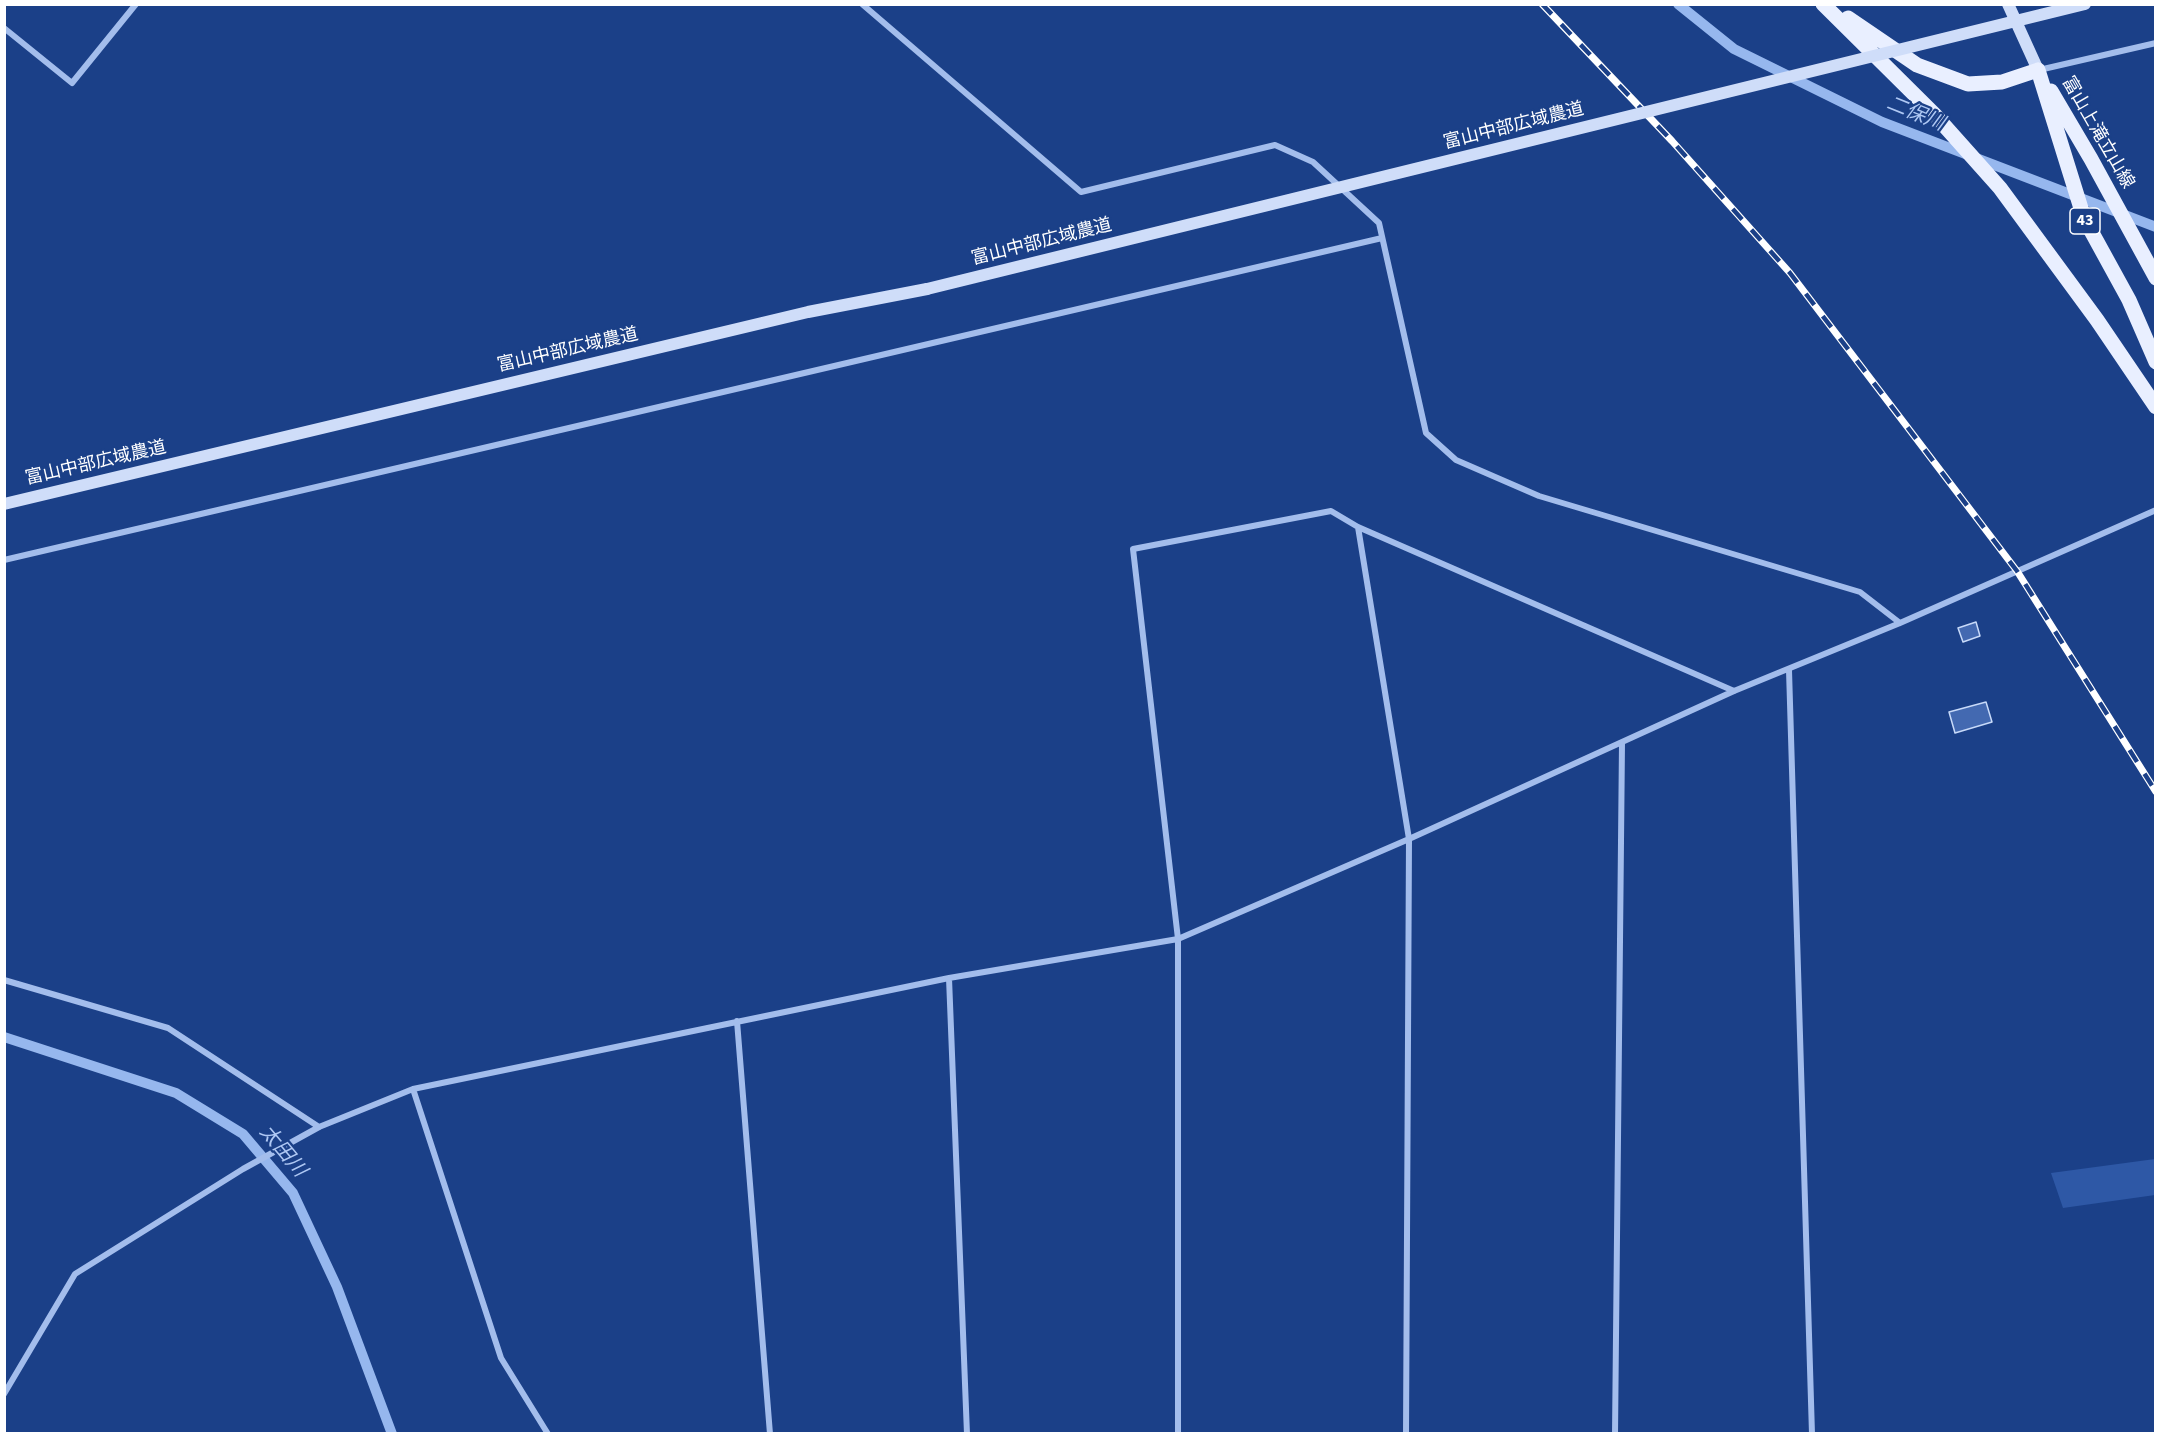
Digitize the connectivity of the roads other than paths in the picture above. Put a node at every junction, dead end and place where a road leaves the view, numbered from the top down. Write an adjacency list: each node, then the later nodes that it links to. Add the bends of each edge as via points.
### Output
1 (136, 4): 7 (street, via 72,83)
2 (862, 4): 10 (street, via 1081,192 1275,145 1313,162 1379,222)
3 (1823, 4): 13 (main road, via 1934,114 2000,188)
4 (1828, 4): 9 (main road, 富山上滝立山線, via 1917,65 1968,84 2002,82)
5 (2008, 4): 9 (street)
6 (2085, 4): 14 (street, 富山中部広域農道, bridge, via 927,290 808,312)
7 (4, 28)
8 (2156, 43): 9 (street)
9 (2038, 70): 11 (main road, 富山上滝立山線 / 43); 12 (main road, 富山上滝立山線 / 43, via 2084,218 2129,300)
10 (1382, 238): 17 (street); 18 (street, via 1426,433 1456,460 1539,496 1860,592)
11 (2156, 278)
12 (2156, 362)
13 (2156, 407)
14 (4, 504)
15 (2156, 510): 18 (street)
16 (1358, 527): 20 (street); 22 (street); 23 (street, via 1331,511 1133,549)
17 (4, 560)
18 (1900, 623): 19 (street)
19 (1789, 670): 20 (street); 36 (street)
20 (1734, 691): 21 (street)
21 (1622, 743): 22 (street); 35 (street)
22 (1409, 839): 23 (street); 34 (street)
23 (1178, 939): 24 (street); 33 (street)
24 (949, 978): 26 (street); 32 (street)
25 (4, 980): 28 (street, via 168,1028)
26 (737, 1021): 27 (street); 31 (street)
27 (413, 1089): 28 (street); 30 (street, via 501,1358)
28 (319, 1127): 29 (street, via 243,1169 75,1274)
29 (4, 1394)
30 (548, 1434)
31 (770, 1434)
32 (967, 1434)
33 (1178, 1434)
34 (1406, 1434)
35 (1615, 1434)
36 (1812, 1434)

